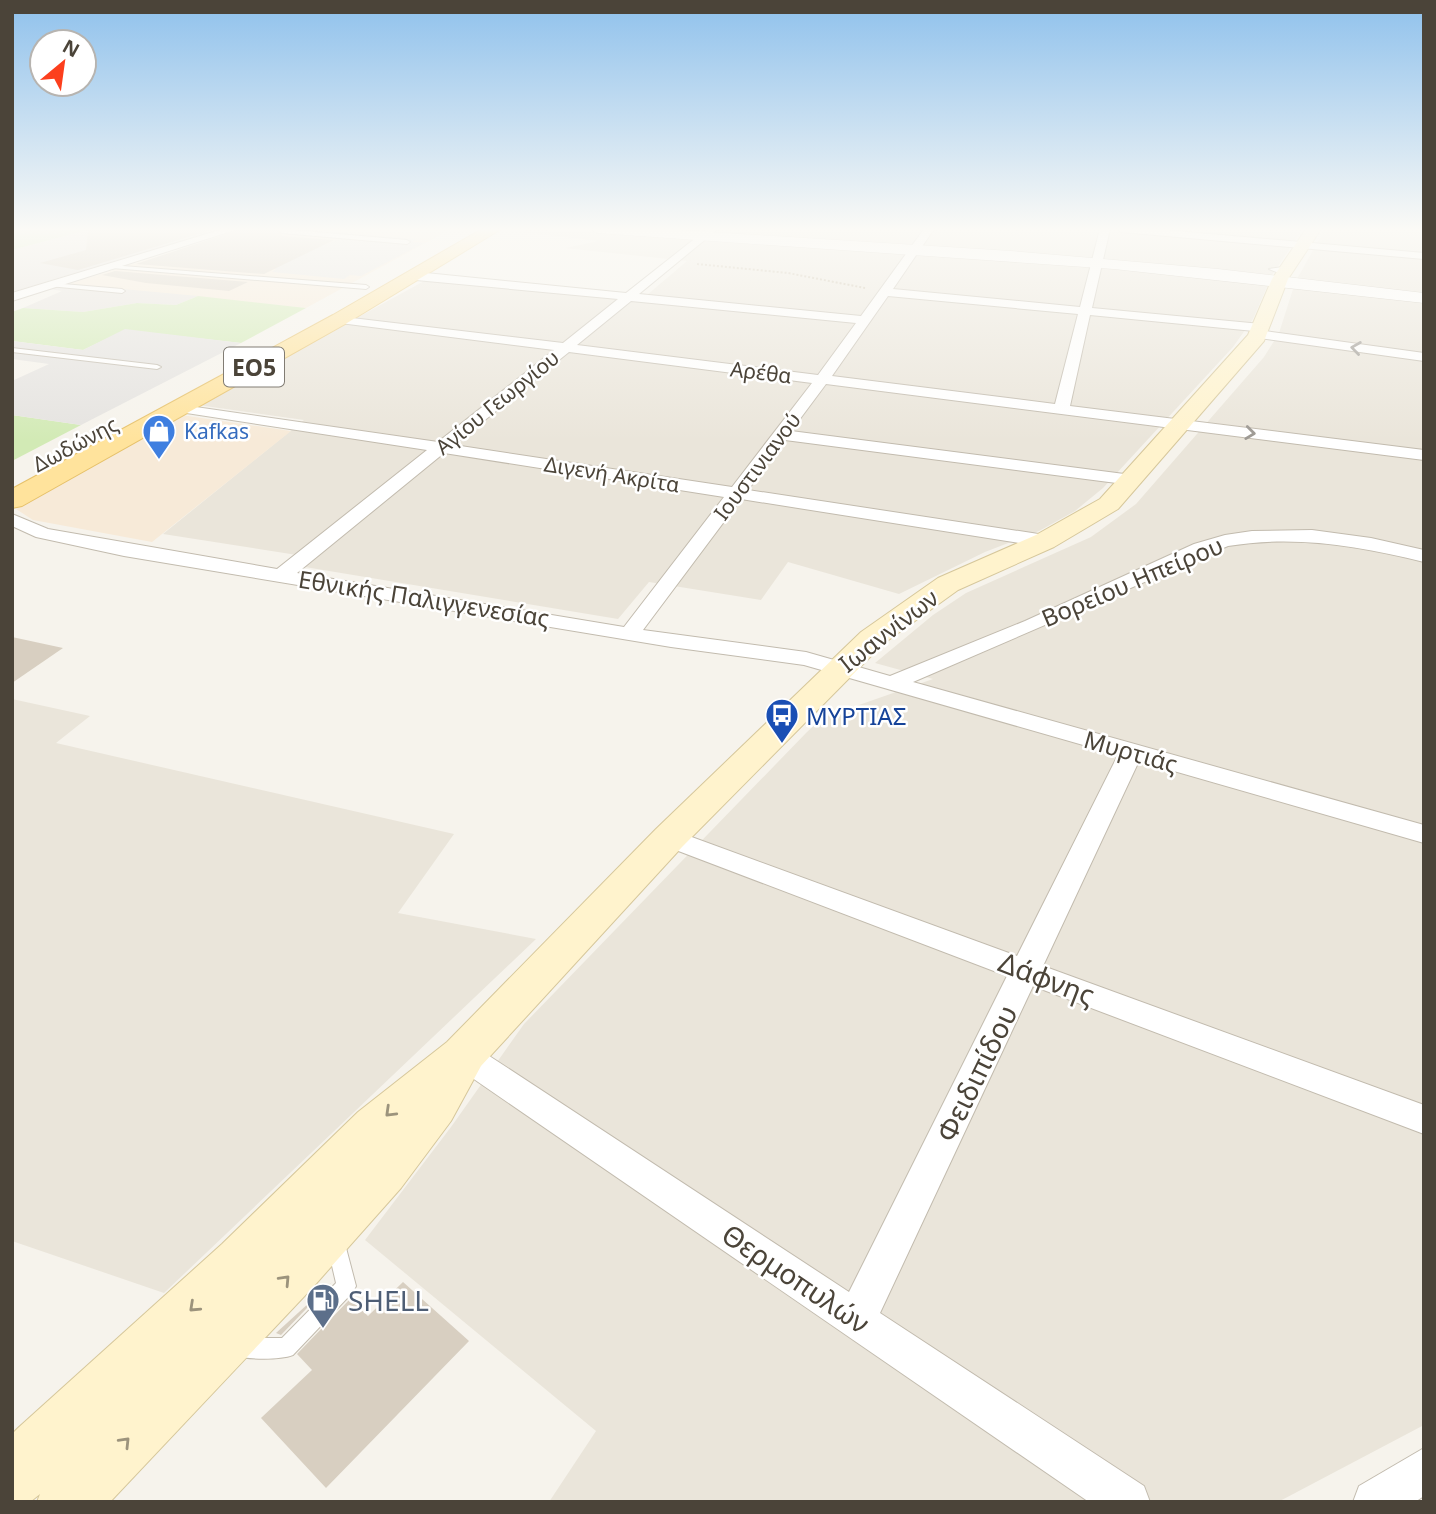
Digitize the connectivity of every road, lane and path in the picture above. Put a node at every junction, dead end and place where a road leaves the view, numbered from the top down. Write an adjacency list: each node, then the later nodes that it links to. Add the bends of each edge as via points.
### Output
1 (342, 300): 24 (main road, Δωδώνης / ΕΟ5)
2 (374, 300): 10 (main road, Δωδώνης / ΕΟ5)
3 (625, 300): 13 (street, Αγίου Γεωργίου)
4 (655, 300): 11 (street)
5 (881, 300): 11 (street, Ιουστινιανού)
6 (966, 300): 9 (street)
7 (1087, 300): 9 (street)
8 (1273, 300): 12 (main road, Ιωαννίνων)
9 (1084, 311): 12 (street); 19 (street)
10 (340, 319): 13 (street, Αρέθα); 18 (main road, Δωδώνης / ΕΟ5)
11 (866, 320): 17 (street, Ιουστινιανού)
12 (1260, 331): 15 (street, one-way to 12); 20 (main road, Ιωαννίνων)
13 (565, 347): 17 (street, Αρέθα); 22 (street, Αγίου Γεωργίου)
14 (12, 350): 16 (lane)
15 (1424, 357)
16 (157, 368)
17 (822, 380): 19 (street, Αρέθα); 21 (street, Ιουστινιανού)
18 (180, 407): 22 (street, Διγενή Ακρίτα); 27 (main road, Δωδώνης / ΕΟ5)
19 (1061, 410): 20 (street, Αρέθα)
20 (1182, 425): 23 (street, Αρέθα, one-way to 23); 25 (main road, Ιωαννίνων)
21 (781, 435): 25 (street); 26 (street, Ιουστινιανού)
22 (440, 448): 26 (street, Διγενή Ακρίτα); 31 (street, Αγίου Γεωργίου)
23 (1424, 455)
24 (12, 477)
25 (1132, 480): 29 (main road, Ιωαννίνων, via 1100,512)
26 (736, 494): 29 (street, Διγενή Ακρίτα); 32 (street, Ιουστινιανού)
27 (12, 500)
28 (12, 519): 31 (street, Εθνικής Παλιγγενεσίας, via 81,542)
29 (1045, 541): 33 (main road, Ιωαννίνων, via 930,594)
30 (1424, 556): 34 (street, Βορείου Ηπείρου, via 1319,539 1265,536 1222,540)
31 (282, 575): 32 (street, Εθνικής Παλιγγενεσίας)
32 (630, 633): 33 (street, Εθνικής Παλιγγενεσίας, via 782,654)
33 (839, 667): 34 (street, Μυρτιάς); 37 (main road, Ιωαννίνων)
34 (892, 683): 35 (street, Μυρτιάς)
35 (1132, 751): 36 (street, Μυρτιάς); 38 (street, Φειδιπίδου)
36 (1424, 834)
37 (669, 838): 38 (street, Δάφνης); 39 (main road, Ιωαννίνων)
38 (1026, 970): 40 (street, Δάφνης); 41 (street, Φειδιπίδου)
39 (463, 1055): 41 (street, Θερμοπυλών); 43 (main road, one-way to 43, via 389,1113 244,1259); 44 (main road, one-way to 39, via 332,1229 423,1126)
40 (1424, 1120)
41 (857, 1318): 45 (street, Θερμοπυλών)
42 (1424, 1470): 46 (street)
43 (12, 1478)
44 (68, 1502)
45 (1128, 1502)
46 (1375, 1502)

